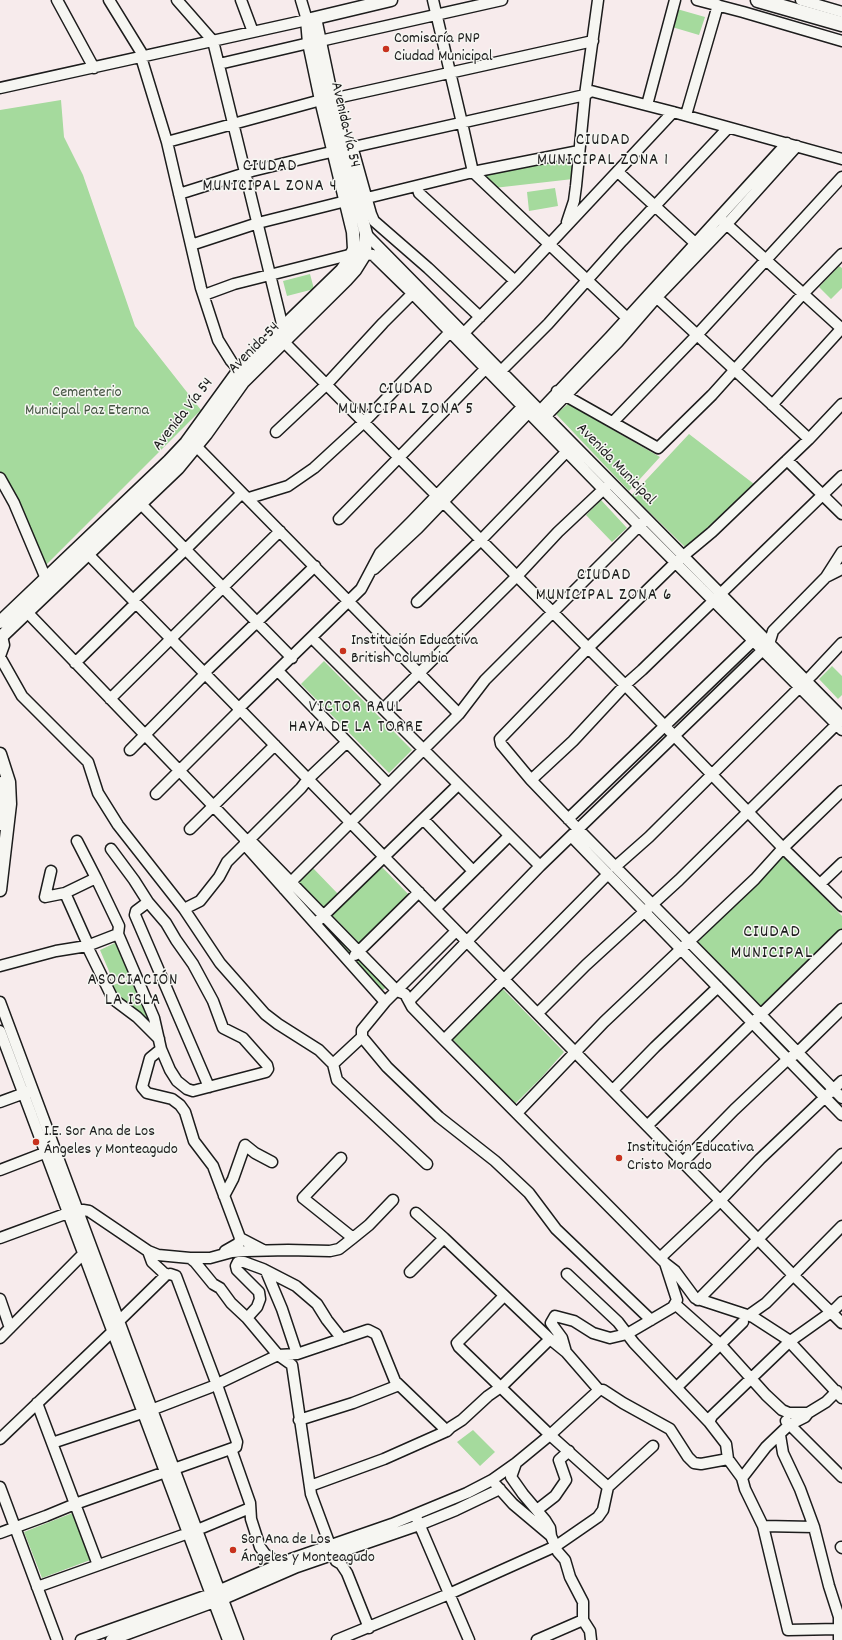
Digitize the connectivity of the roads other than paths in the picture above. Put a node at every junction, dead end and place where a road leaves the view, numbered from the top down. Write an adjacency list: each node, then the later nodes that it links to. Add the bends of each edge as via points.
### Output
1 (57, 0): 26 (street)
2 (109, 0): 24 (street, via 141,52)
3 (176, 0): 20 (street)
4 (241, 0): 19 (street)
5 (301, 0): 17 (street)
6 (391, 0): 17 (main road)
7 (433, 0): 16 (street)
8 (502, 0): 16 (street)
9 (598, 0): 21 (street)
10 (676, 0): 31 (street)
11 (697, 0): 14 (street)
12 (758, 0): 18 (highway)
13 (801, 0): 15 (street)
14 (718, 5): 22 (street); 33 (street)
15 (842, 12)
16 (437, 14): 23 (street); 27 (street)
17 (311, 19): 19 (street); 23 (main road, Avenida Vía 54)
18 (842, 24)
19 (253, 32): 20 (street)
20 (213, 41): 24 (street); 25 (street)
21 (593, 41): 27 (street); 29 (street)
22 (842, 41)
23 (314, 42): 25 (street); 30 (main road, Avenida Vía 54)
24 (141, 57): 26 (street); 37 (street)
25 (219, 64): 34 (street)
26 (94, 68): 28 (street)
27 (450, 72): 30 (street); 35 (street)
28 (0, 88)
29 (585, 95): 31 (street, via 591,91); 35 (street); 40 (street)
30 (327, 99): 34 (street); 39 (main road, Avenida Vía 54)
31 (647, 105): 32 (street)
32 (673, 112): 33 (street); 43 (street)
33 (686, 116): 36 (street)
34 (232, 123): 37 (street); 44 (street)
35 (462, 123): 39 (street); 42 (street)
36 (728, 128): 38 (street); 50 (street)
37 (167, 142): 47 (street)
38 (792, 145): 41 (street); 51 (street)
39 (343, 148): 44 (street); 48 (street); 49 (main road, Avenida Vía 54); 54 (main road, Avenida 54)
40 (579, 151): 42 (street); 53 (street, via 574,201)
41 (842, 159)
42 (472, 172): 46 (street); 56 (street)
43 (618, 172): 50 (street); 53 (street)
44 (246, 174): 47 (street); 52 (street)
45 (842, 177): 60 (street)
46 (417, 186): 48 (street); 63 (street, via 419,193)
47 (179, 194): 57 (street)
48 (367, 198): 68 (street, via 374,221)
49 (346, 201): 52 (street); 58 (main road, Avenida Vía 54)
50 (656, 206): 55 (street); 62 (street)
51 (723, 221): 55 (street); 60 (street); 66 (street)
52 (258, 223): 57 (street); 61 (street)
53 (564, 227): 56 (street)
54 (366, 234): 58 (main road, Avenida 54); 64 (street, Avenida Municipal)
55 (695, 243): 66 (street)
56 (549, 244): 62 (street); 63 (street)
57 (191, 245): 67 (street)
58 (359, 254): 61 (street); 64 (street, Avenida Municipal, via 373,255); 70 (main road, Avenida Vía 54); 75 (main road, Avenida 54, via 355,270)
59 (841, 257): 65 (street)
60 (766, 259): 65 (street); 74 (street)
61 (271, 275): 67 (street); 70 (street)
62 (587, 280): 69 (street); 79 (street, via 543,330)
63 (515, 281): 68 (street)
64 (416, 290): 72 (street, Avenida Municipal); 73 (street, Avenida Municipal); 80 (street)
65 (804, 293): 71 (street); 78 (street)
66 (654, 294): 69 (street); 74 (street); 81 (street, via 618,342)
67 (204, 295): 77 (street, via 218,340)
68 (480, 317): 73 (street)
69 (628, 318): 81 (street)
70 (283, 328): 77 (main road, Avenida Vía 54)
71 (842, 329): 83 (street)
72 (450, 332): 73 (street); 76 (street, Avenida Municipal); 85 (street)
73 (464, 333): 76 (street, Avenida Municipal)
74 (697, 335): 78 (street); 86 (street)
75 (284, 342): 80 (street); 89 (main road, Avenida 54, via 243,382)
76 (489, 365): 79 (street, Avenida Municipal); 91 (street)
77 (239, 370): 106 (main road, Avenida Vía 54, via 182,447)
78 (734, 370): 83 (street); 86 (street, via 658,448)
79 (498, 374): 84 (street, Avenida Municipal)
80 (326, 385): 85 (street); 87 (street)
81 (561, 394): 84 (street); 86 (street)
82 (842, 404): 88 (street)
83 (772, 406): 88 (street)
84 (534, 411): 90 (street, Avenida Municipal); 98 (street)
85 (364, 422): 91 (street); 97 (street, via 314,468 294,482 274,491)
86 (613, 422)
87 (276, 432)
88 (809, 439): 92 (street)
89 (196, 446): 97 (street); 99 (main road, Avenida 54, via 178,468)
90 (570, 448): 95 (street, Avenida Municipal); 104 (street)
91 (399, 458): 98 (street); 101 (street)
92 (787, 460): 96 (street); 108 (street, via 712,532)
93 (842, 476): 96 (street)
94 (0, 478): 113 (street, via 14,503)
95 (608, 485): 102 (street, Avenida Municipal); 111 (street, via 558,532)
96 (823, 495): 100 (street); 115 (street)
97 (245, 496): 103 (street); 105 (street)
98 (439, 499): 104 (street); 117 (street, via 418,528 369,573 361,589)
99 (141, 504): 105 (street); 106 (main road, Avenida 54)
100 (842, 514)
101 (339, 519)
102 (643, 522): 108 (street, Avenida Municipal); 120 (street)
103 (280, 531): 109 (street); 114 (street)
104 (481, 540): 111 (street); 118 (street)
105 (186, 549): 114 (street); 116 (street)
106 (85, 551): 113 (main road, Avenida Vía 54); 116 (street); 119 (main road, Avenida 54)
107 (842, 552): 112 (street)
108 (679, 559): 115 (street, Avenida Municipal); 130 (street)
109 (315, 566): 117 (street); 122 (street)
110 (842, 569): 112 (street)
111 (517, 576): 120 (street); 136 (street)
112 (826, 577): 123 (street)
113 (47, 579): 121 (main road, Avenida Vía 54)
114 (223, 587): 122 (street); 127 (street)
115 (717, 597): 125 (street, Avenida Municipal); 138 (street)
116 (134, 601): 127 (street); 133 (street)
117 (349, 601): 126 (street); 136 (street)
118 (417, 602)
119 (27, 612): 124 (main road, Avenida 54); 133 (street)
120 (552, 612): 130 (street); 142 (street, via 484,680)
121 (0, 622)
122 (257, 622): 132 (street); 135 (street)
123 (773, 631): 125 (street); 129 (street)
124 (1, 637): 131 (street, via 4,645)
125 (756, 637): 129 (street, Avenida Municipal); 144 (street)
126 (312, 638): 132 (street); 141 (street)
127 (170, 639): 135 (street); 139 (street)
128 (842, 644): 137 (street)
129 (766, 647): 137 (street, Avenida Municipal); 146 (street)
130 (588, 648): 138 (street); 155 (street, via 500,739 501,744)
131 (0, 656): 189 (street, via 22,696 88,762 98,793 118,825)
132 (292, 658): 134 (street)
133 (76, 663): 139 (street)
134 (278, 671): 140 (street); 147 (street)
135 (204, 673): 140 (street); 145 (street)
136 (418, 673): 141 (street); 142 (street)
137 (802, 684): 143 (street, Avenida Municipal); 153 (street)
138 (625, 685): 144 (street); 155 (street, via 573,741)
139 (110, 699): 145 (street)
140 (239, 708): 148 (street); 152 (street, via 237,714)
141 (384, 708): 149 (street)
142 (459, 714): 149 (street)
143 (840, 722): 162 (street)
144 (664, 726): 146 (street); 164 (street)
145 (145, 734): 150 (street); 152 (street)
146 (674, 736): 153 (street); 168 (street)
147 (347, 742): 154 (street); 157 (street)
148 (275, 745): 154 (street); 161 (street)
149 (423, 748): 157 (street); 158 (street)
150 (130, 750)
151 (0, 754): 183 (main road, via 9,782 10,804)
152 (180, 770): 160 (street); 161 (street)
153 (712, 774): 162 (street); 177 (street, via 649,837)
154 (308, 779): 165 (street); 171 (street)
155 (532, 780): 164 (street)
156 (0, 783): 166 (main road)
157 (388, 784): 165 (street)
158 (458, 785): 163 (street); 169 (street)
159 (842, 791): 172 (street)
160 (156, 794)
161 (214, 807): 167 (street); 171 (street)
162 (748, 811): 172 (street); 187 (street)
163 (423, 819): 174 (street); 179 (street)
164 (568, 819): 168 (street)
165 (350, 821): 174 (street); 182 (street)
166 (0, 824)
167 (190, 829)
168 (574, 833): 176 (street); 177 (street)
169 (509, 836): 176 (street); 179 (street)
170 (77, 841): 180 (street)
171 (246, 842): 182 (street); 189 (street, via 227,862 207,894 200,901)
172 (783, 848): 181 (street); 198 (street, via 761,874)
173 (111, 849): 186 (street)
174 (385, 857): 184 (street); 192 (street)
175 (842, 863): 181 (street)
176 (540, 866): 197 (street)
177 (611, 870): 187 (street); 191 (street); 204 (street)
178 (51, 871): 185 (street, via 45,897)
179 (473, 871): 190 (street)
180 (96, 878): 185 (street); 195 (street, via 119,926)
181 (820, 884): 188 (street)
182 (287, 885): 192 (street); 193 (street)
183 (0, 890)
184 (419, 892): 190 (street); 201 (street)
185 (64, 893): 199 (street)
186 (148, 902): 223 (street, via 136,911 135,915); 223 (street, via 166,923 193,964 223,1028 243,1038 267,1065 268,1069 262,1074)
187 (652, 905): 191 (street); 198 (street)
188 (842, 906)
189 (184, 909): 221 (street, via 220,963 265,1014 319,1050)
190 (435, 909): 194 (street)
191 (644, 911): 200 (street); 211 (street)
192 (324, 916): 193 (street); 201 (street)
193 (315, 924): 202 (street)
194 (456, 931): 197 (street); 206 (street)
195 (118, 934): 199 (street); 217 (street, via 154,1018)
196 (842, 935): 212 (street)
197 (467, 941): 204 (street); 207 (street)
198 (690, 942): 200 (street); 212 (street)
199 (87, 946): 203 (street, via 56,951); 217 (street, via 113,999 137,1017)
200 (681, 949): 205 (street); 218 (street)
201 (359, 952): 202 (street); 206 (street)
202 (349, 962): 209 (street)
203 (0, 966)
204 (504, 979): 211 (street); 216 (street)
205 (718, 987): 213 (street); 225 (street)
206 (397, 991): 207 (street, via 405,994); 209 (street)
207 (409, 1001): 216 (street)
208 (0, 1002): 214 (street)
209 (385, 1002): 215 (street, via 362,1030)
210 (842, 1009): 219 (street)
211 (538, 1013): 218 (street)
212 (760, 1014): 213 (street); 219 (street)
213 (753, 1023): 220 (street); 232 (street)
214 (3, 1032): 226 (street)
215 (362, 1037): 221 (street); 270 (street, via 387,1067 439,1117 495,1161 529,1193 556,1229)
216 (444, 1040): 230 (street)
217 (160, 1044): 223 (street, via 170,1070 182,1085 192,1091); 240 (street, via 150,1058 142,1087 147,1092 172,1099 180,1105 185,1112 194,1141 212,1166)
218 (575, 1052): 225 (street); 230 (street)
219 (797, 1053): 220 (street); 224 (street)
220 (788, 1059): 227 (street); 237 (street)
221 (334, 1064): 238 (street, via 337,1080)
222 (842, 1081): 224 (street)
223 (209, 1087)
224 (833, 1089): 227 (street); 228 (street)
225 (613, 1090): 232 (street)
226 (28, 1092): 229 (street); 233 (street)
227 (824, 1097): 231 (street); 242 (street)
228 (842, 1098)
229 (0, 1102)
230 (517, 1113): 256 (street)
231 (842, 1115)
232 (648, 1126): 237 (street)
233 (50, 1150): 239 (street); 243 (street)
234 (842, 1154): 250 (street)
235 (340, 1158): 248 (street, via 302,1198)
236 (272, 1162): 240 (street, via 245,1145)
237 (683, 1162): 242 (street)
238 (427, 1164)
239 (0, 1170)
240 (224, 1196): 247 (street)
241 (393, 1200): 248 (street)
242 (720, 1200): 250 (street); 256 (street)
243 (72, 1211): 246 (street); 251 (street); 252 (street, via 90,1211)
244 (416, 1213): 249 (street)
245 (842, 1226): 261 (street)
246 (0, 1238)
247 (240, 1238): 253 (street); 254 (street, via 236,1246)
248 (353, 1238): 253 (street, via 338,1249 330,1251)
249 (444, 1238): 258 (street); 262 (street)
250 (758, 1238): 261 (street); 264 (street)
251 (87, 1250): 271 (street); 273 (street); 274 (street)
252 (148, 1251): 255 (street, via 158,1255); 260 (street, via 152,1262)
253 (264, 1251): 254 (street)
254 (219, 1255): 255 (street, via 210,1258)
255 (190, 1258): 268 (street)
256 (663, 1260): 264 (street); 266 (street, via 676,1295)
257 (266, 1271): 268 (street, via 244,1262 238,1262 236,1266 260,1292 257,1307); 278 (street, via 283,1278 317,1304); 282 (street, via 282,1308)
258 (410, 1272)
259 (567, 1274): 275 (street, via 618,1322)
260 (166, 1275): 271 (street); 285 (street, via 176,1276)
261 (793, 1275): 267 (street); 269 (street)
262 (504, 1296): 277 (street); 287 (street, via 457,1343)
263 (0, 1299): 273 (street)
264 (698, 1300): 269 (street)
265 (842, 1302): 267 (street)
266 (675, 1304): 270 (street); 280 (street)
267 (831, 1312): 272 (street); 279 (street)
268 (247, 1318): 283 (street)
269 (746, 1319): 279 (street, via 774,1330); 280 (street)
270 (651, 1320): 275 (street)
271 (119, 1321): 274 (street); 293 (street)
272 (842, 1323)
273 (10, 1328): 276 (street)
274 (113, 1331): 291 (street); 293 (street)
275 (627, 1334): 281 (street, via 604,1337 574,1321 555,1316 551,1322 562,1338); 288 (street)
276 (0, 1338)
277 (550, 1338): 281 (street); 287 (street)
278 (342, 1339): 282 (street); 286 (street, via 368,1330 376,1334 395,1381)
279 (789, 1342): 284 (street); 290 (street)
280 (720, 1344): 284 (street); 288 (street)
281 (566, 1352): 289 (street)
282 (297, 1354): 283 (street)
283 (278, 1355): 285 (street); 295 (street, via 292,1365)
284 (751, 1378): 292 (street); 296 (street)
285 (217, 1385): 293 (street); 304 (street, via 237,1442 236,1447)
286 (399, 1385): 295 (street); 298 (street)
287 (501, 1387): 298 (street); 299 (street)
288 (677, 1387): 296 (street)
289 (599, 1390): 299 (street); 306 (street, via 604,1390 623,1404 670,1429 694,1463)
290 (840, 1395): 294 (street)
291 (37, 1403): 301 (street); 302 (street)
292 (777, 1405): 294 (street, via 789,1413); 297 (street, via 779,1412)
293 (147, 1411): 302 (street); 308 (street)
294 (808, 1413): 297 (street)
295 (299, 1420): 312 (street)
296 (709, 1422): 306 (street, via 726,1444)
297 (789, 1424): 300 (street); 309 (street)
298 (447, 1431): 312 (street, via 384,1459)
299 (550, 1435): 305 (street); 307 (street)
300 (780, 1435): 310 (street, via 766,1447); 323 (street, via 783,1453)
301 (0, 1439)
302 (52, 1443): 316 (street)
303 (653, 1446): 314 (street)
304 (231, 1449): 308 (street); 317 (street)
305 (569, 1451): 314 (street); 318 (street, via 559,1460 566,1480 555,1496)
306 (728, 1459): 310 (street)
307 (516, 1463): 311 (street); 318 (street, via 511,1477)
308 (170, 1470): 316 (street); 324 (street)
309 (842, 1477)
310 (742, 1478): 321 (street, via 744,1489)
311 (492, 1480): 315 (street); 319 (street, via 454,1499)
312 (310, 1486): 327 (street)
313 (0, 1487): 322 (street)
314 (608, 1488): 328 (street, via 603,1510 598,1517)
315 (500, 1489): 320 (street); 326 (street, via 513,1504)
316 (74, 1504): 322 (street); 331 (street)
317 (250, 1508): 324 (street); 330 (street, via 260,1548)
318 (537, 1510): 326 (street, via 550,1528)
319 (415, 1514): 320 (street); 327 (street)
320 (419, 1525): 329 (street); 333 (street)
321 (763, 1526): 323 (street); 336 (street, via 788,1630)
322 (16, 1527): 325 (street); 332 (street)
323 (814, 1527): 336 (street)
324 (192, 1531): 331 (street); 334 (street)
325 (0, 1533)
326 (551, 1536): 328 (street)
327 (330, 1545): 329 (street); 334 (street, via 291,1559)
328 (556, 1546): 333 (street); 335 (street, via 565,1560 570,1577 583,1602)
329 (334, 1556): 334 (street); 337 (street, via 347,1573)
330 (271, 1558)
331 (98, 1565): 332 (street)
332 (37, 1587): 338 (street)
333 (449, 1594): 337 (street); 344 (street)
334 (217, 1596): 339 (street); 340 (street); 341 (street); 342 (street)
335 (583, 1620): 345 (street); 346 (street, via 590,1631)
336 (840, 1622): 347 (street)
337 (369, 1628): 343 (street)
338 (57, 1640)
339 (81, 1640)
340 (111, 1640)
341 (228, 1640)
342 (238, 1640)
343 (337, 1640)
344 (469, 1640)
345 (537, 1640)
346 (591, 1640)
347 (840, 1640)

